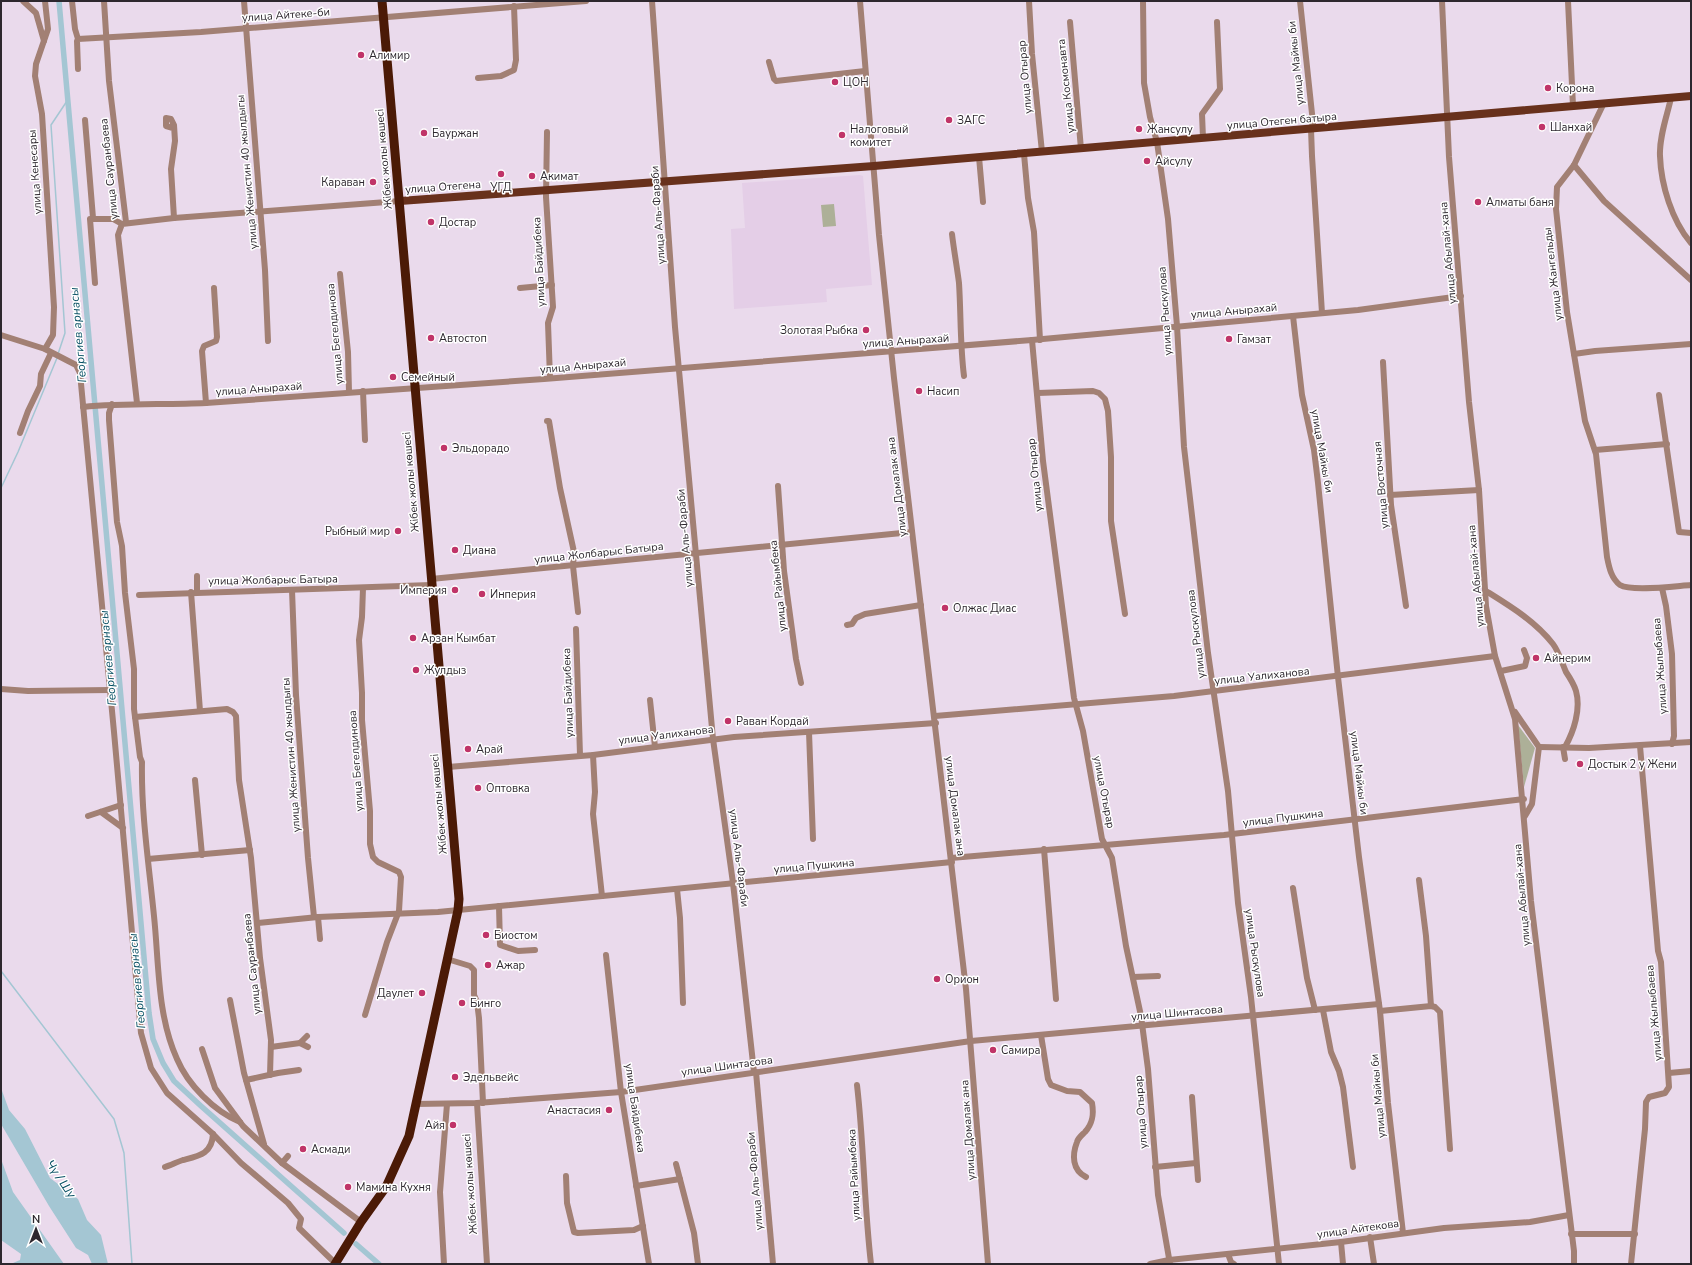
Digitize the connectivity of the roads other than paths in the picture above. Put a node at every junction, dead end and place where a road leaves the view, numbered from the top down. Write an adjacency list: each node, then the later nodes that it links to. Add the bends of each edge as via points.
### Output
1 (23, 1): 23 (street, via 36,13)
2 (45, 1): 23 (street, улица Кенесары, via 48,29)
3 (72, 1): 22 (street)
4 (104, 1): 21 (street, улица Сауранбаева)
5 (244, 1): 20 (street, улица Женистин 40 жылдыгы)
6 (382, 1): 17 (highway, Жібек жолы көшесі)
7 (586, 1): 15 (street, улица Айтеке-би)
8 (652, 1): 45 (street, улица Аль-Фараби)
9 (860, 1): 26 (street, улица Домалак ана)
10 (1029, 1): 40 (street, улица Отырар)
11 (1143, 1): 38 (street, улица Рыскулова, via 1144,82)
12 (1300, 1): 35 (street, улица Майкы би, via 1313,122)
13 (1442, 1): 32 (street, улица Абылай-хана)
14 (1568, 1): 31 (street)
15 (525, 3): 16 (street, улица Айтеке-би)
16 (514, 6): 17 (street, улица Айтеке-би); 27 (street, via 514,70 501,76)
17 (384, 17): 20 (street, улица Айтеке-би); 47 (highway, Жібек жолы көшесі)
18 (1070, 22): 39 (street, улица Космонавта)
19 (1217, 22): 37 (street, via 1220,84 1219,92 1202,114)
20 (246, 28): 21 (street, улица Айтеке-би); 49 (street, улица Женистин 40 жылдыгы)
21 (107, 38): 22 (street, улица Айтеке-би); 52 (street, улица Сауранбаева)
22 (78, 39): 25 (street)
23 (44, 41): 71 (street, улица Кенесары, via 36,64 35,76 42,114 54,307 53,334)
24 (769, 62): 26 (street, via 776,81)
25 (78, 69)
26 (866, 71): 44 (street, улица Домалак ана)
27 (478, 78)
28 (1691, 96): 29 (main road, улица Отеген батыра)
29 (1671, 98): 30 (main road, улица Отеген батыра); 54 (street, via 1660,156 1674,214 1681,230)
30 (1603, 105): 31 (main road, улица Отеген батыра); 43 (street, улица Жангельды)
31 (1573, 106): 32 (main road, улица Отеген батыра)
32 (1448, 118): 35 (main road, улица Отеген батыра); 61 (street, улица Абылай-хана)
33 (85, 120): 50 (street)
34 (173, 128): 51 (street, via 175,142 171,169)
35 (1311, 129): 37 (main road, улица Отеген батыра); 62 (street, улица Майкы би)
36 (546, 132): 46 (street, улица Байдибека)
37 (1203, 138): 38 (main road, улица Отеген батыра)
38 (1157, 142): 39 (main road, улица Отеген батыра); 64 (street, улица Рыскулова, via 1168,219)
39 (1081, 149): 40 (main road, улица Отеген батыра)
40 (1042, 152): 41 (main road, улица Отеген батыра)
41 (1024, 154): 42 (main road, улица Отеген батыра); 67 (street, via 1034,232)
42 (979, 157): 44 (main road, улица Отеген батыра); 48 (street)
43 (1574, 165): 56 (street, via 1604,201); 74 (street, улица Жангельды, via 1557,187 1556,209 1561,269)
44 (874, 166): 45 (main road, улица Отеген батыра); 72 (street, улица Домалак ана)
45 (665, 181): 46 (main road, улица Отегена); 76 (street, улица Аль-Фараби)
46 (546, 191): 47 (main road, улица Отегена); 58 (street, улица Байдибека)
47 (400, 201): 49 (street, улица Отегена); 79 (highway, Жібек жолы көшесі)
48 (983, 202)
49 (261, 211): 51 (street, улица Отегена); 68 (street, улица Женистин 40 жылдыгы)
50 (92, 218): 52 (street, via 112,218); 57 (street, via 90,223)
51 (174, 218): 52 (street, улица Отегена)
52 (124, 223): 84 (street, улица Сауранбаева, via 118,235)
53 (952, 234): 70 (street, улица Анырахай, via 959,282)
54 (1691, 242)
55 (340, 274): 81 (street, улица Бегелдинова, via 348,352)
56 (1691, 280)
57 (95, 283)
58 (552, 285): 60 (street); 78 (street, улица Байдибека, via 553,307 548,323)
59 (214, 288): 85 (street, улица Анырахай, via 217,337 216,341 204,346 202,351)
60 (520, 288)
61 (1461, 296): 62 (street, улица Анырахай); 94 (street, улица Абылай-хана)
62 (1322, 313): 63 (street, улица Анырахай)
63 (1293, 316): 64 (street, улица Анырахай); 119 (street, улица Майкы би, via 1302,396 1314,450)
64 (1177, 326): 67 (street, улица Анырахай); 123 (street, улица Рыскулова, via 1182,425)
65 (1, 335): 71 (street)
66 (1032, 340): 67 (street, улица Анырахай); 70 (street, улица Анырахай); 82 (street, улица Отырар)
67 (1040, 340)
68 (268, 342)
69 (1691, 344): 74 (street)
70 (960, 346): 72 (street, улица Анырахай); 77 (street)
71 (45, 349): 73 (street)
72 (892, 352): 76 (street, улица Анырахай); 96 (street, улица Домалак ана)
73 (51, 353): 87 (street, via 76,365 80,373); 89 (street)
74 (1574, 354): 92 (street, улица Жангельды, via 1585,421)
75 (1383, 362): 95 (street, улица Восточная)
76 (679, 368): 78 (street, улица Анырахай); 99 (street, улица Аль-Фараби)
77 (964, 376)
78 (550, 378): 79 (street, улица Анырахай)
79 (416, 387): 80 (street, улица Анырахай); 102 (highway, Жібек жолы көшесі)
80 (363, 391): 81 (street, улица Анырахай); 90 (street)
81 (349, 392): 85 (street, улица Анырахай)
82 (1038, 392): 113 (street, via 1092,391 1105,399 1111,457 1111,521); 125 (street, улица Отырар, via 1046,481)
83 (1659, 395): 91 (street)
84 (137, 403): 85 (street, улица Анырахай); 86 (street, улица Анырахай)
85 (206, 403)
86 (110, 404): 87 (street, улица Анырахай); 129 (street, via 117,522 134,670)
87 (82, 407): 122 (street)
88 (546, 421): 100 (street, via 549,421 572,540)
89 (20, 433)
90 (365, 440)
91 (1667, 444): 92 (street); 97 (street, via 1679,532)
92 (1595, 450): 105 (street, улица Жангельды, via 1610,571 1620,584 1625,586)
93 (778, 486): 98 (street, улица Райымбека)
94 (1479, 490): 95 (street); 107 (street, улица Абылай-хана)
95 (1390, 495): 111 (street, улица Восточная)
96 (912, 532): 98 (street, улица Жолбарыс Батыра); 110 (street, улица Домалак ана)
97 (1691, 533)
98 (782, 546): 99 (street, улица Жолбарыс Батыра); 120 (street, улица Райымбека)
99 (697, 552): 100 (street, улица Жолбарыс Батыра); 132 (street, улица Аль-Фараби)
100 (573, 566): 102 (street, улица Жолбарыс Батыра); 112 (street)
101 (197, 576): 108 (street)
102 (431, 582): 104 (street, улица Жолбарыс Батыра); 142 (highway, Жібек жолы көшесі)
103 (1691, 585): 105 (street, улица Жангельды)
104 (363, 588): 106 (street, улица Жолбарыс Батыра); 166 (street, улица Бегелдинова, via 359,640 370,844 373,857 378,862 400,874)
105 (1662, 588): 134 (street, улица Жылыбаева, via 1672,654)
106 (292, 590): 108 (street, улица Жолбарыс Батыра); 167 (street, улица Женистин 40 жылдыгы, via 302,776)
107 (1486, 591): 117 (street, улица Абылай-хана); 138 (street, via 1509,605 1554,645 1572,682 1578,704 1570,738)
108 (194, 592): 109 (street, улица Жолбарыс Батыра); 126 (street)
109 (138, 595)
110 (922, 605): 114 (street, via 865,614); 128 (street, улица Домалак ана)
111 (1406, 606)
112 (578, 612)
113 (1125, 614)
114 (847, 625)
115 (576, 630): 139 (street, улица Байдибека)
116 (1524, 650): 118 (street, via 1527,658 1525,666)
117 (1496, 656): 118 (street, улица Абылай-хана); 119 (street, улица Уалиханова, via 1433,665 1417,664)
118 (1501, 671): 127 (street, улица Абылай-хана)
119 (1338, 677): 123 (street, улица Уалиханова); 149 (street, улица Майкы би)
120 (801, 683)
121 (1, 689): 122 (street)
122 (110, 690): 145 (street)
123 (1213, 691): 125 (street, улица Уалиханова); 151 (street, улица Рыскулова, via 1228,791)
124 (650, 700): 136 (street)
125 (1076, 705): 128 (street, улица Уалиханова); 153 (street, улица Отырар)
126 (200, 711): 129 (street, улица Сауранбаева); 155 (street, улица Сауранбаева, via 227,709 236,716 240,780)
127 (1514, 711): 137 (street); 144 (street, улица Абылай-хана)
128 (935, 716): 130 (street, улица Домалак ана)
129 (135, 717): 157 (street, via 142,762)
130 (936, 723): 131 (street, улица Уалиханова); 158 (street, улица Домалак ана)
131 (809, 732): 132 (street, улица Уалиханова); 152 (street)
132 (713, 739): 136 (street, улица Уалиханова); 160 (street, улица Аль-Фараби)
133 (1691, 742): 134 (street)
134 (1672, 744): 135 (street)
135 (1640, 746): 138 (street); 195 (street, улица Жылыбаева, via 1644,810 1661,962)
136 (655, 747): 140 (street, улица Уалиханова)
137 (1540, 747): 138 (street); 148 (street, via 1532,804)
138 (1564, 747): 141 (street)
139 (580, 755): 140 (street, улица Уалиханова); 142 (street, улица Уалиханова)
140 (593, 755): 163 (street, via 593,814)
141 (1565, 759)
142 (448, 767): 165 (highway, Жібек жолы көшесі)
143 (195, 780): 156 (street)
144 (1524, 799): 148 (street, улица Абылай-хана); 149 (street, улица Пушкина)
145 (121, 805): 146 (street); 150 (street)
146 (101, 812): 147 (street); 150 (street)
147 (88, 816)
148 (1525, 816): 220 (street, улица Абылай-хана, via 1531,901)
149 (1355, 819): 151 (street, улица Пушкина); 179 (street, улица Майкы би)
150 (123, 828): 205 (street, via 144,1049 151,1068 168,1093)
151 (1231, 834): 153 (street, улица Пушкина); 183 (street, улица Рыскулова)
152 (813, 839)
153 (1104, 844): 154 (street, улица Пушкина); 174 (street, улица Отырар, via 1112,858)
154 (1044, 849): 158 (street, улица Пушкина); 175 (street)
155 (250, 850): 156 (street); 168 (street, улица Сауранбаева)
156 (202, 855): 157 (street)
157 (148, 860): 204 (street, via 167,1032 181,1066 193,1084 226,1116)
158 (952, 860): 160 (street, улица Пушкина); 187 (street, улица Домалак ана)
159 (1419, 880): 178 (street)
160 (732, 883): 162 (street, улица Пушкина); 194 (street, улица Аль-Фараби)
161 (1293, 888): 180 (street, via 1307,978)
162 (677, 889): 163 (street, улица Пушкина); 177 (street)
163 (602, 896): 164 (street, улица Пушкина)
164 (499, 906): 165 (street, улица Пушкина); 170 (street, via 500,945 518,951)
165 (458, 910): 166 (street, улица Пушкина); 172 (highway, Жібек жолы көшесі)
166 (397, 915): 167 (street, улица Пушкина); 182 (street)
167 (316, 917): 168 (street, улица Пушкина); 169 (street, улица Женистин 40 жылдыгы)
168 (258, 923): 189 (street, улица Сауранбаева)
169 (320, 939)
170 (536, 950)
171 (606, 955): 199 (street, улица Байдибека)
172 (447, 959): 201 (street, Жібек жолы көшесі, via 470,966 474,970 474,995 479,1018); 202 (highway, Жібек жолы көшесі)
173 (1158, 976): 174 (street)
174 (1133, 977): 184 (street, улица Отырар)
175 (1056, 999)
176 (230, 1000): 197 (street)
177 (683, 1003)
178 (1431, 1006): 179 (street, улица Шинтасова); 207 (street, via 1438,1009 1441,1014)
179 (1379, 1008): 181 (street, улица Шинтасова); 223 (street, улица Майкы би)
180 (1315, 1010): 181 (street, улица Шинтасова); 183 (street, улица Шинтасова)
181 (1323, 1010): 212 (street, via 1331,1052 1343,1087)
182 (364, 1015)
183 (1253, 1016): 184 (street, улица Шинтасова); 228 (street, улица Рыскулова)
184 (1142, 1026): 185 (street, улица Шинтасова); 213 (street, улица Отырар, via 1148,1069)
185 (1041, 1035): 187 (street, улица Шинтасова); 216 (street, via 1051,1085 1067,1091 1080,1092 1092,1103 1092,1122 1077,1141 1074,1163 1078,1172)
186 (307, 1036): 188 (street)
187 (971, 1040): 194 (street, улица Шинтасова); 238 (street, улица Домалак ана)
188 (300, 1043): 189 (street); 190 (street)
189 (271, 1047): 196 (street, улица Сауранбаева)
190 (308, 1047)
191 (202, 1050): 204 (street, via 215,1088)
192 (299, 1070): 196 (street)
193 (1691, 1071): 195 (street)
194 (755, 1072): 199 (street, улица Шинтасова); 236 (street, улица Аль-Фараби)
195 (1668, 1073): 225 (street, улица Жылыбаева, via 1668,1091 1649,1096 1646,1102)
196 (270, 1075): 197 (street)
197 (246, 1080): 206 (street)
198 (857, 1086): 237 (street, улица Райымбека, via 863,1132 864,1207)
199 (621, 1092): 201 (street, улица Шинтасова); 219 (street, улица Байдибека)
200 (1192, 1096): 210 (street)
201 (480, 1103): 203 (street, улица Шинтасова); 233 (street, Жібек жолы көшесі)
202 (416, 1104): 203 (street, улица Шинтасова); 221 (highway, Жібек жолы көшесі, via 409,1136 386,1186)
203 (447, 1104): 232 (street, Жібек жолы көшесі, via 440,1192)
204 (240, 1122): 206 (street)
205 (213, 1134): 214 (street, via 211,1145 204,1154 187,1156); 231 (street, via 241,1163 288,1203 301,1219 299,1228)
206 (264, 1144): 209 (street)
207 (1450, 1149)
208 (288, 1156): 209 (street)
209 (282, 1163): 221 (street)
210 (1196, 1163): 213 (street); 218 (street)
211 (676, 1164): 217 (street)
212 (1353, 1166)
213 (1155, 1167): 230 (street, улица Отырар)
214 (165, 1168)
215 (566, 1176): 222 (street, via 567,1203 574,1232 634,1230)
216 (1086, 1177)
217 (680, 1179): 219 (street); 235 (street, via 694,1233)
218 (1198, 1180)
219 (636, 1186): 222 (street, улица Байдибека)
220 (1569, 1215): 223 (street, улица Айтекова, via 1507,1224); 224 (street, улица Абылай-хана)
221 (360, 1222): 231 (highway, Жібек жолы көшесі)
222 (643, 1226): 234 (street, улица Байдибека)
223 (1403, 1233): 226 (street, улица Айтекова)
224 (1571, 1234): 225 (street); 244 (street, улица Абылай-хана)
225 (1635, 1234): 245 (street, улица Жылыбаева)
226 (1370, 1237): 227 (street, улица Айтекова); 243 (street)
227 (1341, 1242): 228 (street, улица Айтекова); 242 (street)
228 (1277, 1249): 229 (street, улица Айтекова); 241 (street, улица Рыскулова)
229 (1228, 1254): 230 (street, улица Айтекова); 240 (street)
230 (1170, 1262): 239 (street, улица Айтекова)
231 (335, 1264)
232 (444, 1264)
233 (487, 1264)
234 (649, 1264)
235 (698, 1264)
236 (773, 1264)
237 (871, 1264)
238 (988, 1264)
239 (1150, 1264)
240 (1234, 1264)
241 (1278, 1264)
242 (1344, 1264)
243 (1374, 1264)
244 (1574, 1264)
245 (1631, 1264)

